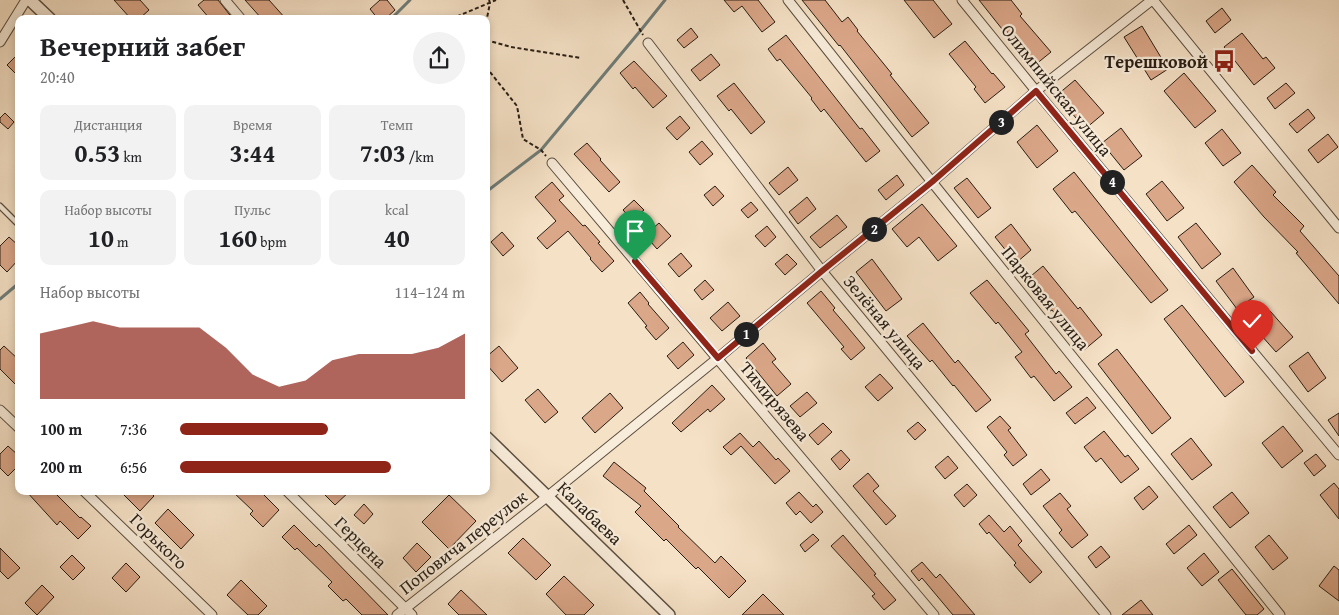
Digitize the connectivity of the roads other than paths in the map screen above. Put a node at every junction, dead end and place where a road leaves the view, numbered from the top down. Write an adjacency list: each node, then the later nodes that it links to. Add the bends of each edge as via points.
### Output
1 (26, 0): 7 (street)
2 (30, 0): 8 (street)
3 (225, 0): 9 (street)
4 (788, 0): 15 (street, Парковая улица)
5 (962, 0): 13 (street, Олимпийская улица)
6 (1152, 0): 13 (street, Поповича переулок); 18 (street)
7 (17, 15)
8 (46, 15)
9 (238, 15)
10 (15, 18): 11 (street)
11 (0, 42)
12 (648, 43): 19 (street, Зелёная улица)
13 (1036, 91): 15 (street, Поповича переулок); 24 (street, Олимпийская улица)
14 (552, 164): 20 (street, Тимирязева)
15 (932, 182): 19 (street, Поповича переулок); 34 (street, Парковая улица)
16 (0, 206): 17 (lane)
17 (15, 221)
18 (1339, 228)
19 (822, 271): 20 (street, Поповича переулок); 33 (street, Зелёная улица)
20 (718, 358): 27 (street, Поповича переулок); 32 (street, Тимирязева)
21 (0, 410): 22 (street)
22 (15, 424)
23 (490, 441): 27 (street, Калабаева)
24 (1339, 455)
25 (88, 495): 29 (street, Горького)
26 (291, 495): 28 (street, Герцена)
27 (548, 496): 28 (street, Поповича переулок); 31 (street, Калабаева)
28 (409, 612): 30 (street, Поповича переулок)
29 (212, 615)
30 (397, 615)
31 (669, 615)
32 (934, 615)
33 (1106, 615)
34 (1280, 615)

